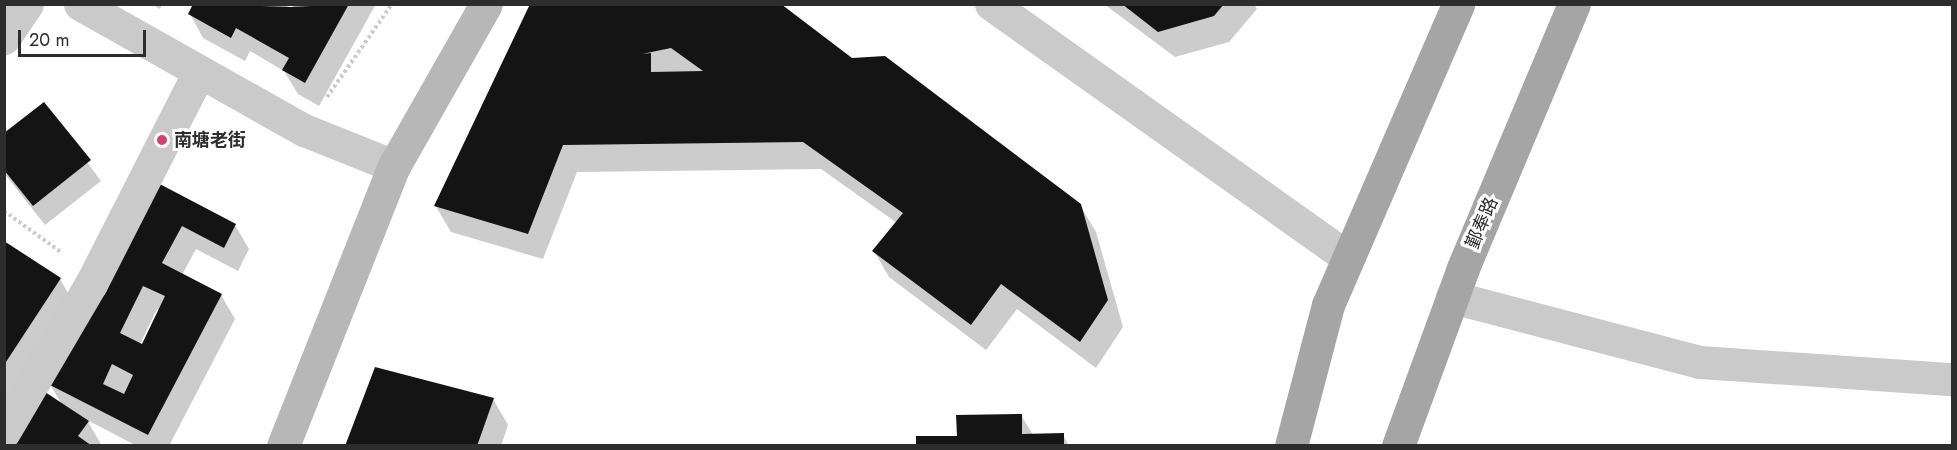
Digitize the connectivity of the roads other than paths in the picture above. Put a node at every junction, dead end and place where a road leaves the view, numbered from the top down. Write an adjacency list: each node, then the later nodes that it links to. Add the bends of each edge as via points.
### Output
1 (27, 4): 7 (street)
2 (80, 4): 8 (street)
3 (486, 4): 9 (street)
4 (991, 4): 10 (street)
5 (1458, 4): 10 (main road)
6 (1574, 4): 11 (main road, 鄞奉路)
7 (4, 38)
8 (198, 74): 9 (street, via 304,130); 13 (street, via 95,276)
9 (394, 166): 14 (street)
10 (1348, 258): 15 (main road, via 1328,305)
11 (1452, 297): 12 (street, via 1700,362); 16 (main road, 鄞奉路)
12 (1953, 379)
13 (4, 432)
14 (283, 446)
15 (1291, 446)
16 (1398, 446)

